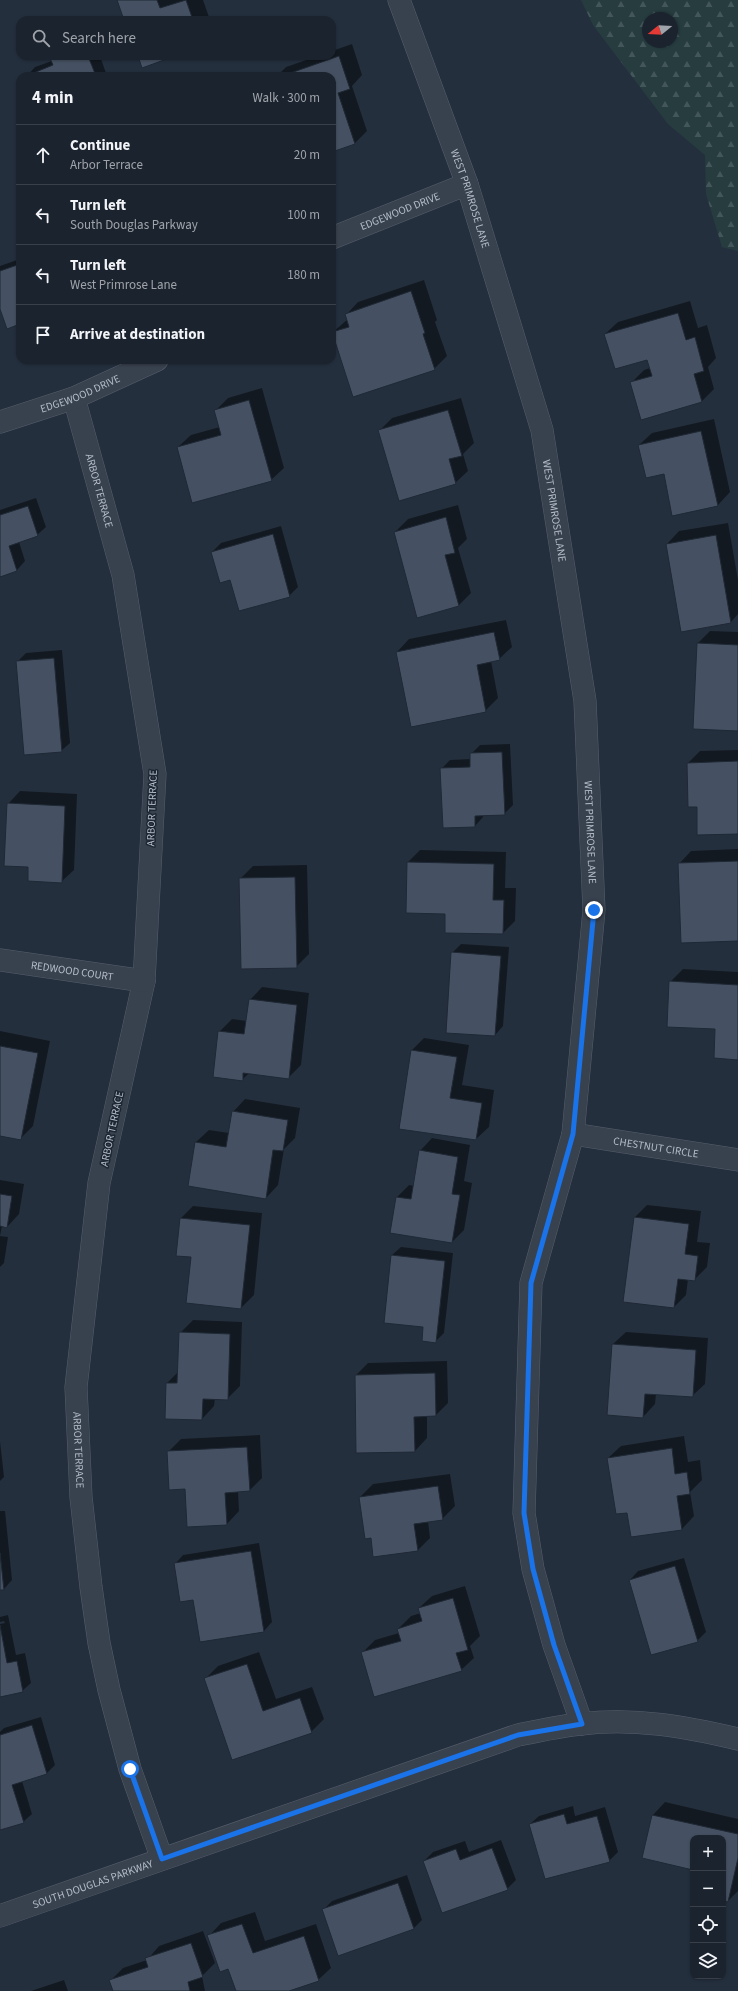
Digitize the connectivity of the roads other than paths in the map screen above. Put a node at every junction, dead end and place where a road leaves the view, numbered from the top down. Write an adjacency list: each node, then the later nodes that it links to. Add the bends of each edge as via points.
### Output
1 (399, 0): 2 (street, WEST PRIMROSE LANE)
2 (467, 184): 3 (street, EDGEWOOD DRIVE); 9 (street, WEST PRIMROSE LANE, via 542,430 585,701 594,910)
3 (336, 236)
4 (148, 364): 5 (street, EDGEWOOD DRIVE)
5 (74, 398): 6 (street, EDGEWOOD DRIVE); 8 (street, ARBOR TERRACE, via 123,575 155,774)
6 (0, 422)
7 (0, 960): 8 (street, REDWOOD COURT)
8 (144, 981): 13 (street, ARBOR TERRACE, via 99,1183 76,1386 81,1497 99,1643 130,1769)
9 (573, 1134): 10 (street, CHESTNUT CIRCLE); 11 (street, WEST PRIMROSE LANE, via 531,1283 524,1513 538,1584 554,1645)
10 (738, 1160)
11 (582, 1724): 12 (street, SOUTH DOUGLAS PARKWAY, via 641,1722 693,1728); 13 (street, SOUTH DOUGLAS PARKWAY, via 518,1735)
12 (738, 1739)
13 (162, 1859): 14 (street, SOUTH DOUGLAS PARKWAY)
14 (0, 1916)

